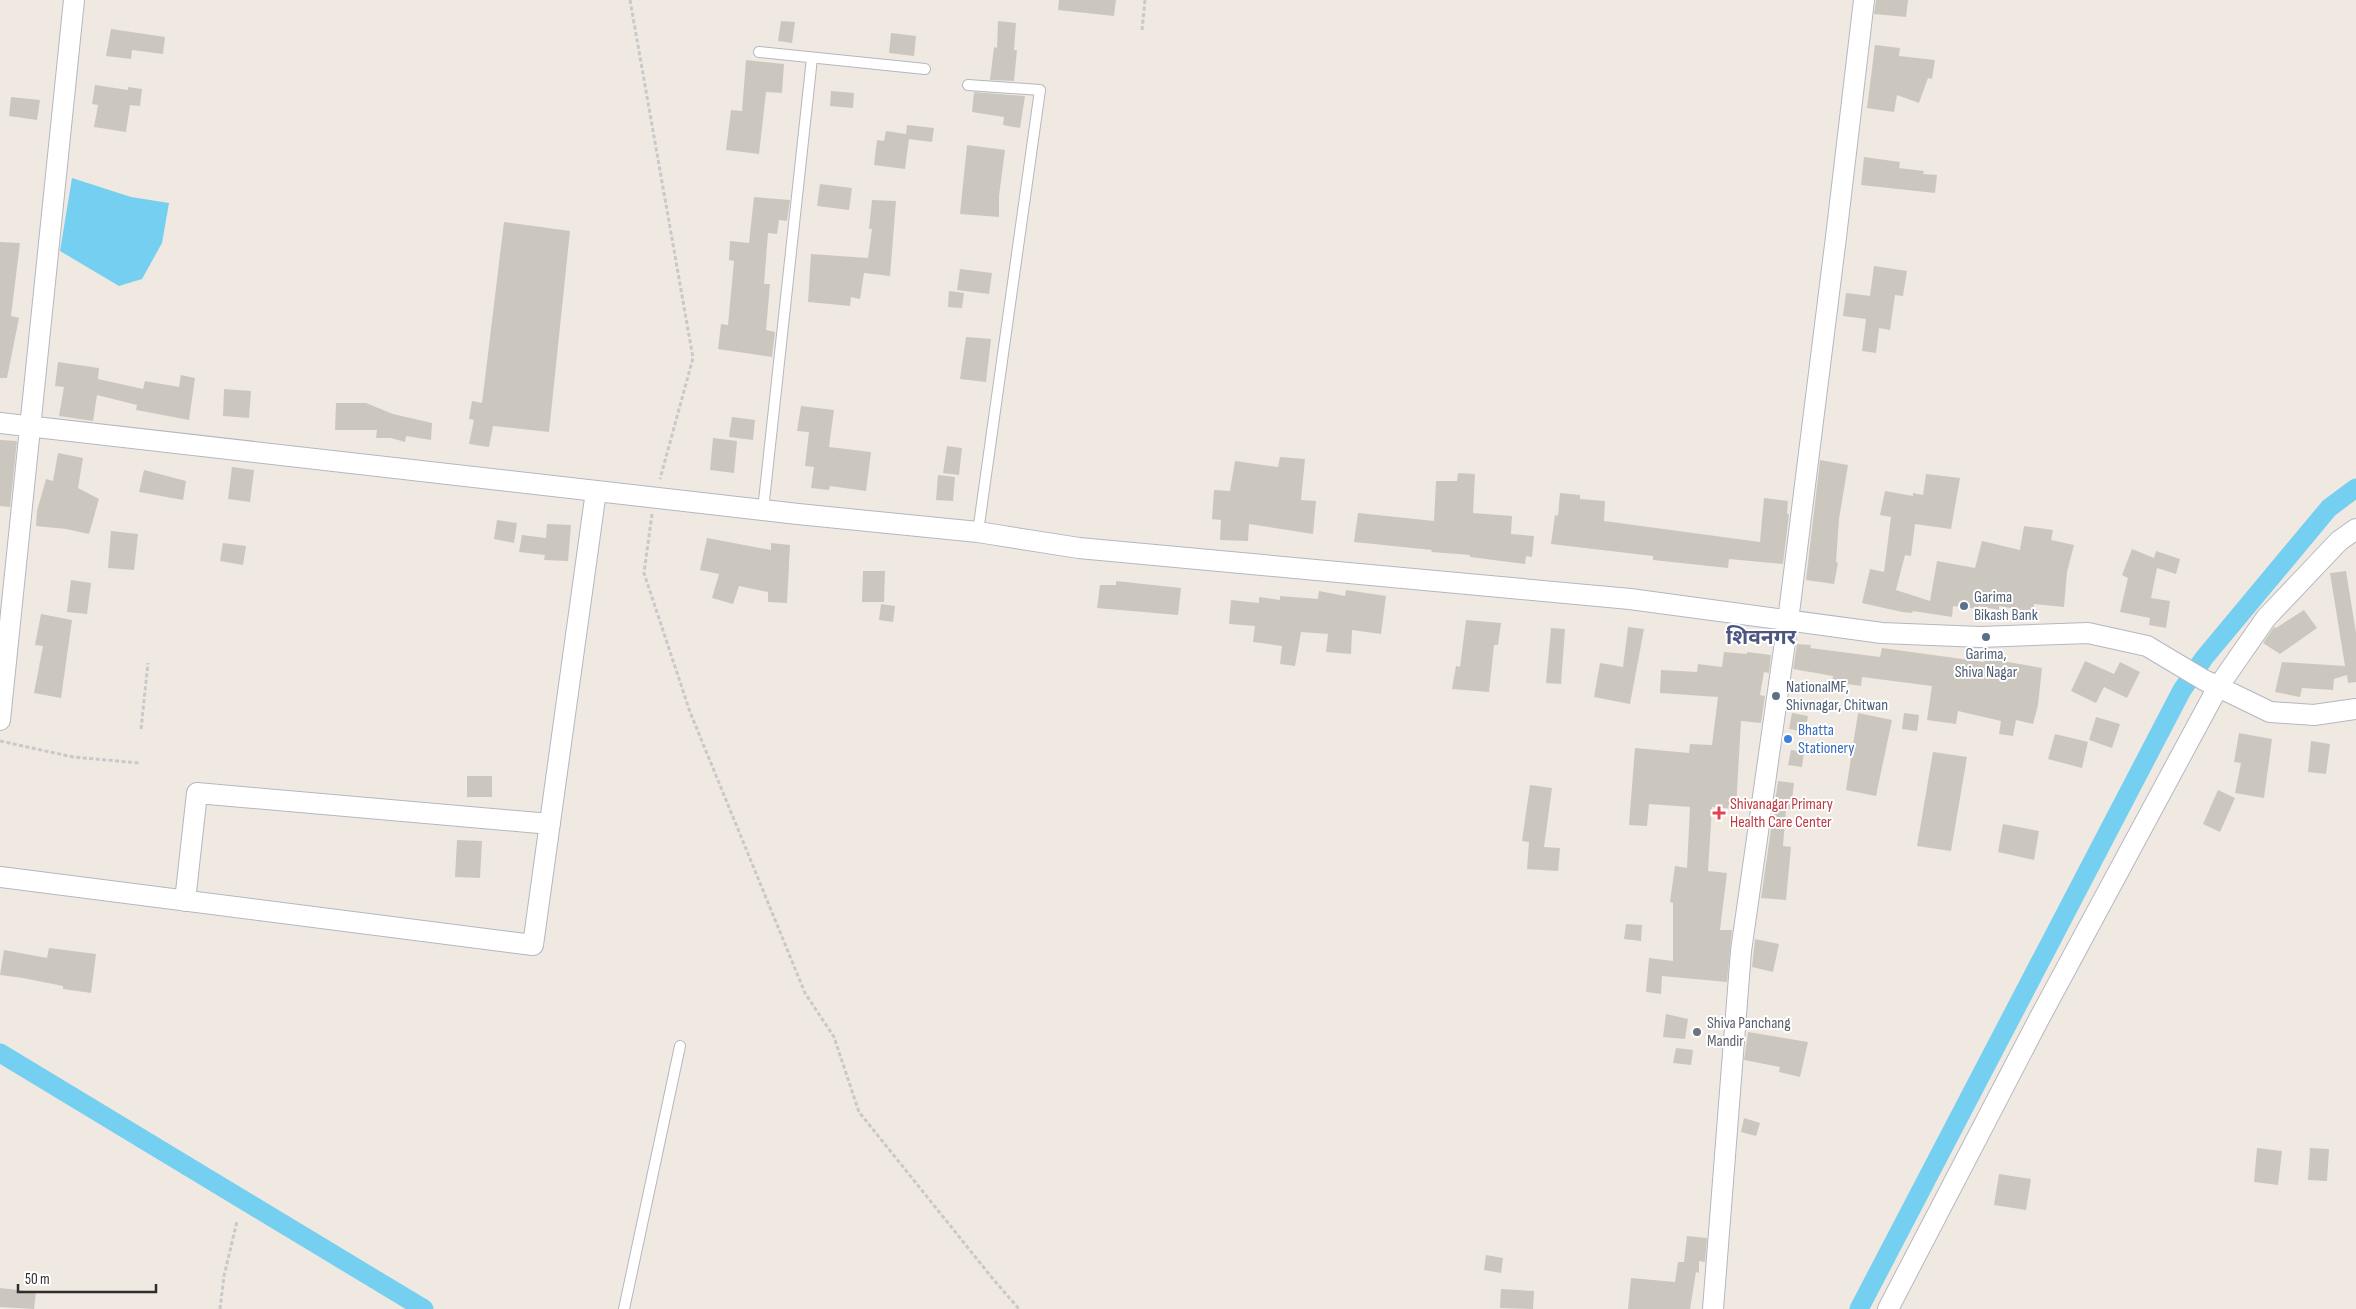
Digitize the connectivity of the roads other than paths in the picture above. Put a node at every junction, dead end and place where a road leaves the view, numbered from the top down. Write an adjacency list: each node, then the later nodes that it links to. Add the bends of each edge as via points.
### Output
1 (74, 0): 8 (street)
2 (1864, 0): 13 (street)
3 (759, 52): 4 (lane)
4 (812, 58): 5 (lane); 10 (lane)
5 (925, 69)
6 (968, 85): 12 (lane, via 1040,90)
7 (0, 423): 8 (street)
8 (32, 426): 9 (street); 16 (street)
9 (596, 491): 10 (street); 17 (street)
10 (763, 510): 12 (street)
11 (2356, 528): 14 (street, via 2339,541 2266,618)
12 (978, 532): 13 (street, via 1079,548 1630,599)
13 (1788, 620): 14 (street, via 1882,633 1981,637 2088,633 2147,646); 22 (street, via 1741,951)
14 (2211, 684): 15 (street, via 2270,712 2314,715); 23 (street)
15 (2356, 708)
16 (0, 720)
17 (550, 824): 19 (street, via 197,793); 19 (street, via 533,945)
18 (0, 877): 19 (street)
19 (185, 901)
20 (680, 1046): 21 (lane)
21 (624, 1309)
22 (1713, 1309)
23 (1888, 1309)

